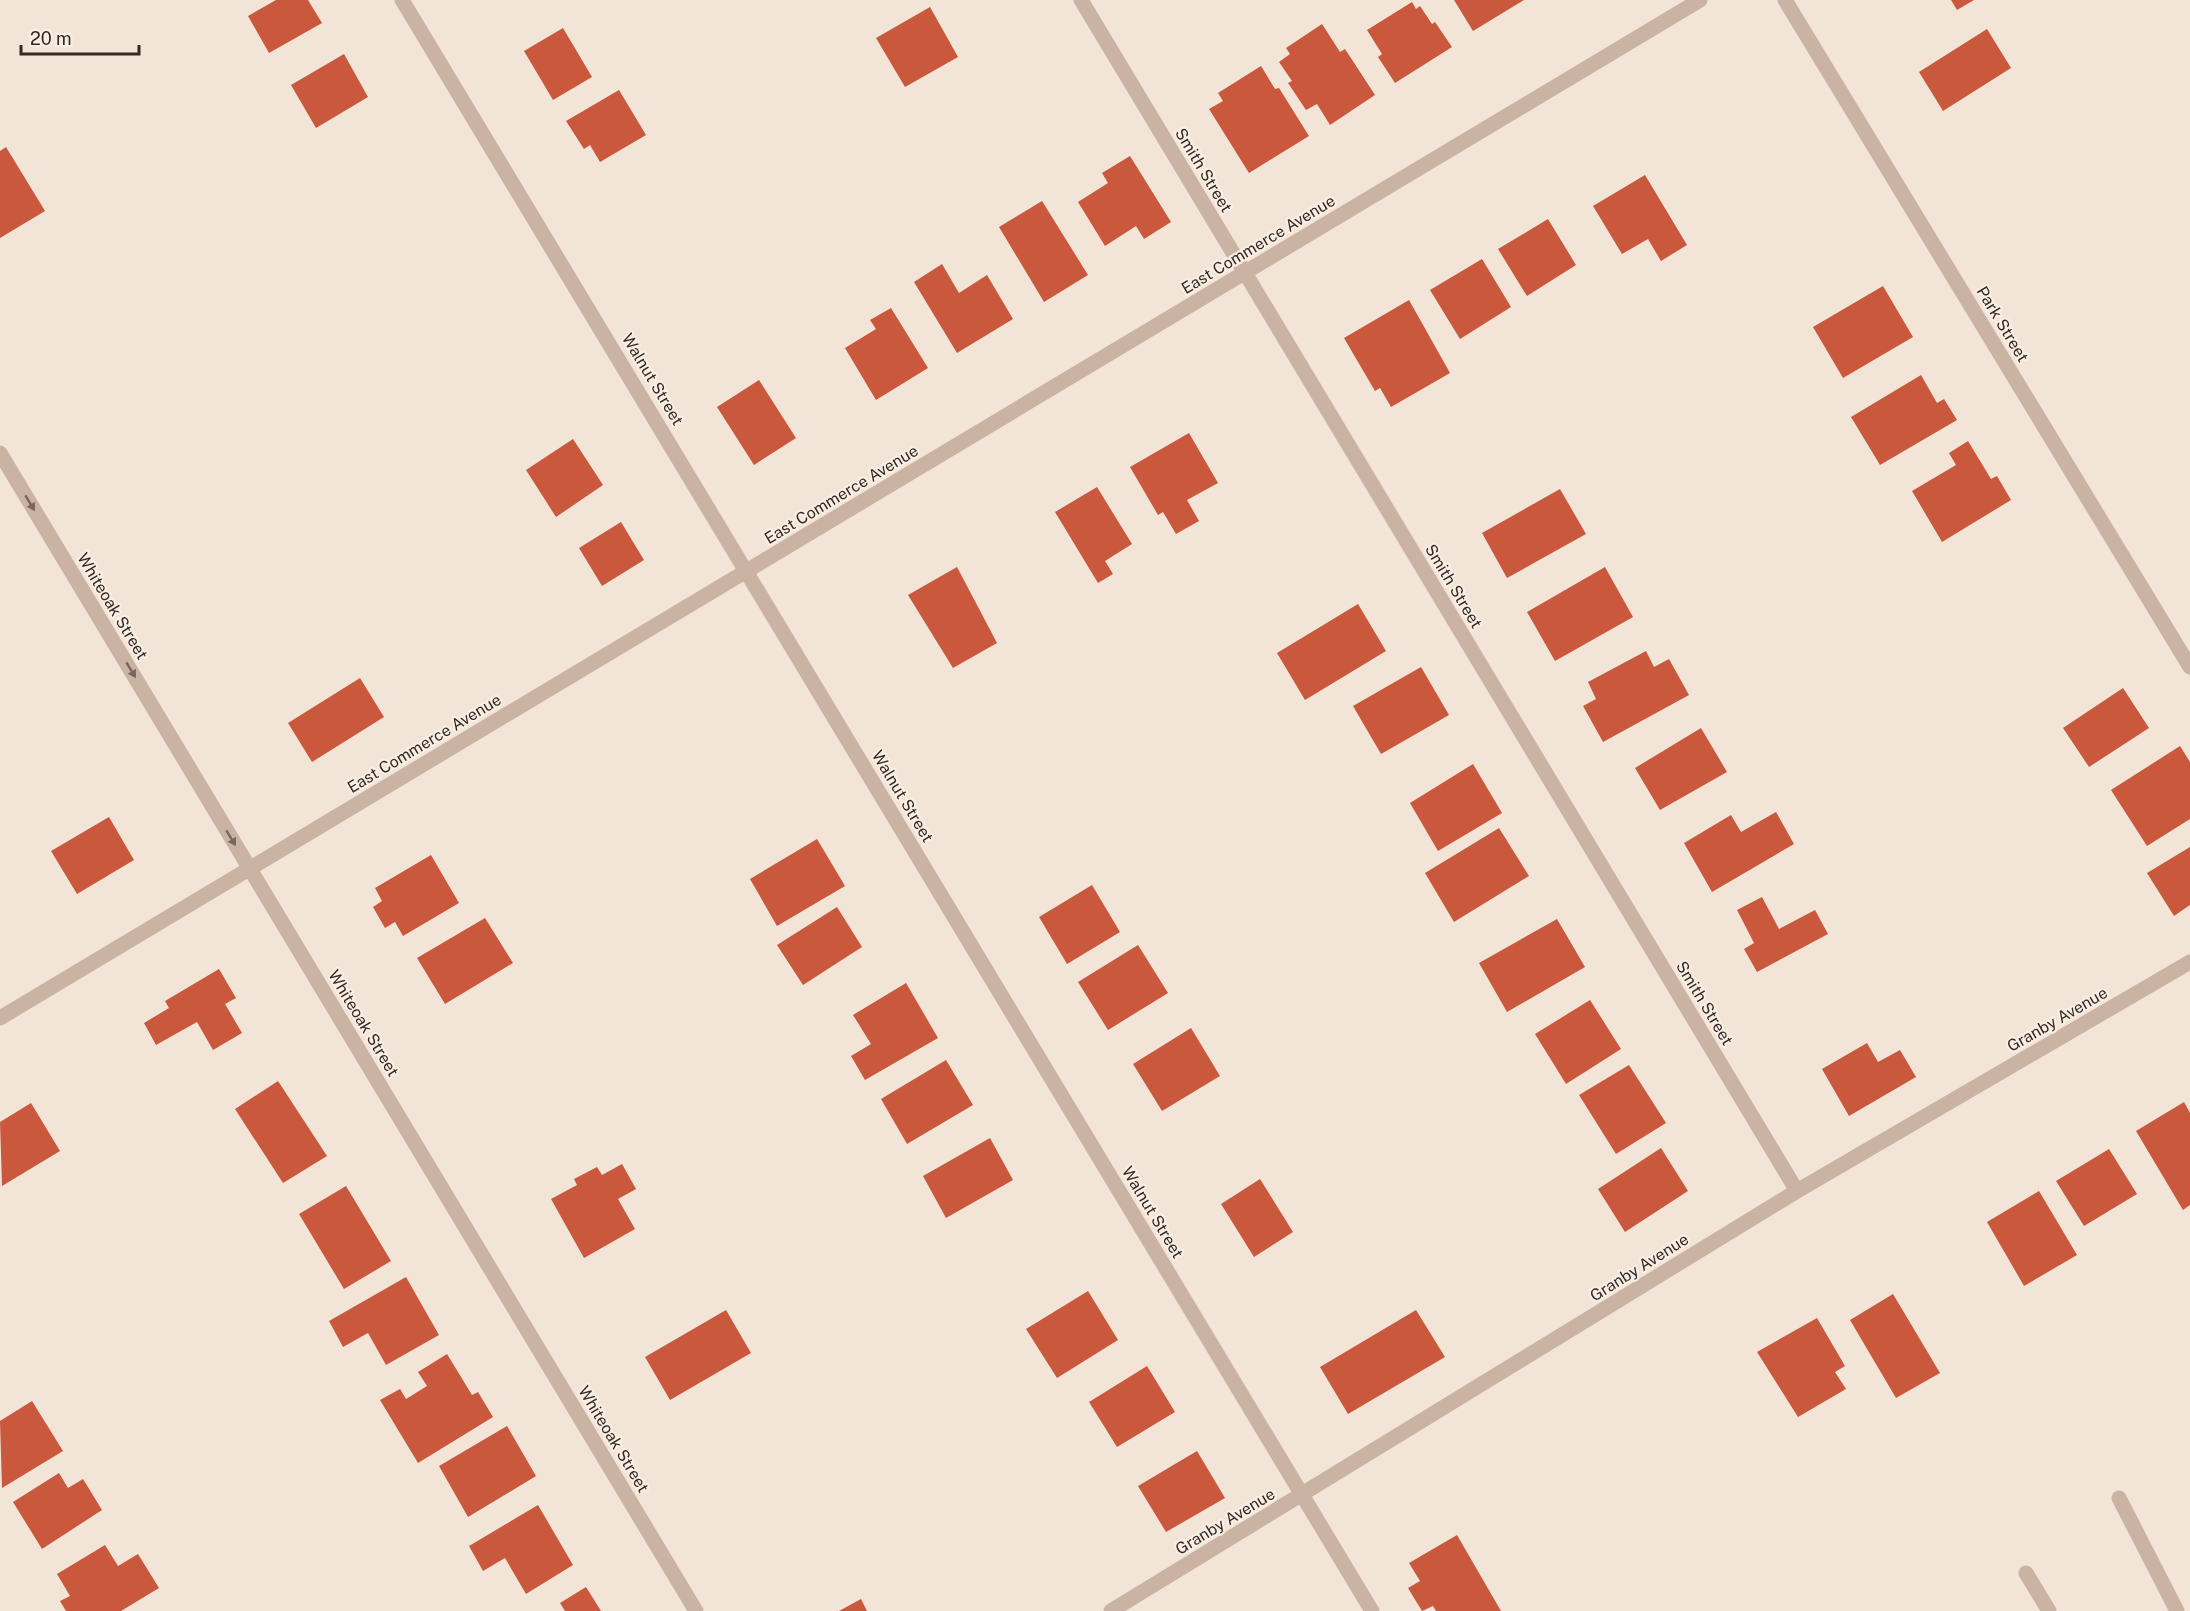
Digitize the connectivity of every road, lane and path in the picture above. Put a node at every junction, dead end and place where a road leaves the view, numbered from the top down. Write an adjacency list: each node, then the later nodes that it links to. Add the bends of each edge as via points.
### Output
1 (402, 0): 7 (street, Walnut Street)
2 (1081, 0): 5 (street, Smith Street)
3 (1700, 0): 5 (street, East Commerce Avenue)
4 (1785, 0): 8 (street, Park Street)
5 (1245, 273): 7 (street, East Commerce Avenue); 12 (street, Smith Street)
6 (0, 453): 9 (street, Whiteoak Street, one-way to 9)
7 (747, 571): 9 (street, East Commerce Avenue); 13 (street, Walnut Street)
8 (2190, 667)
9 (250, 868): 11 (street, East Commerce Avenue); 16 (street, Whiteoak Street)
10 (2190, 962): 12 (street, Granby Avenue)
11 (0, 1018)
12 (1797, 1191): 13 (street, Granby Avenue)
13 (1302, 1496): 17 (street, Granby Avenue); 18 (street, Walnut Street)
14 (2120, 1498): 20 (street)
15 (2026, 1573): 19 (street)
16 (696, 1611)
17 (1111, 1611)
18 (1372, 1611)
19 (2049, 1611)
20 (2177, 1611)

